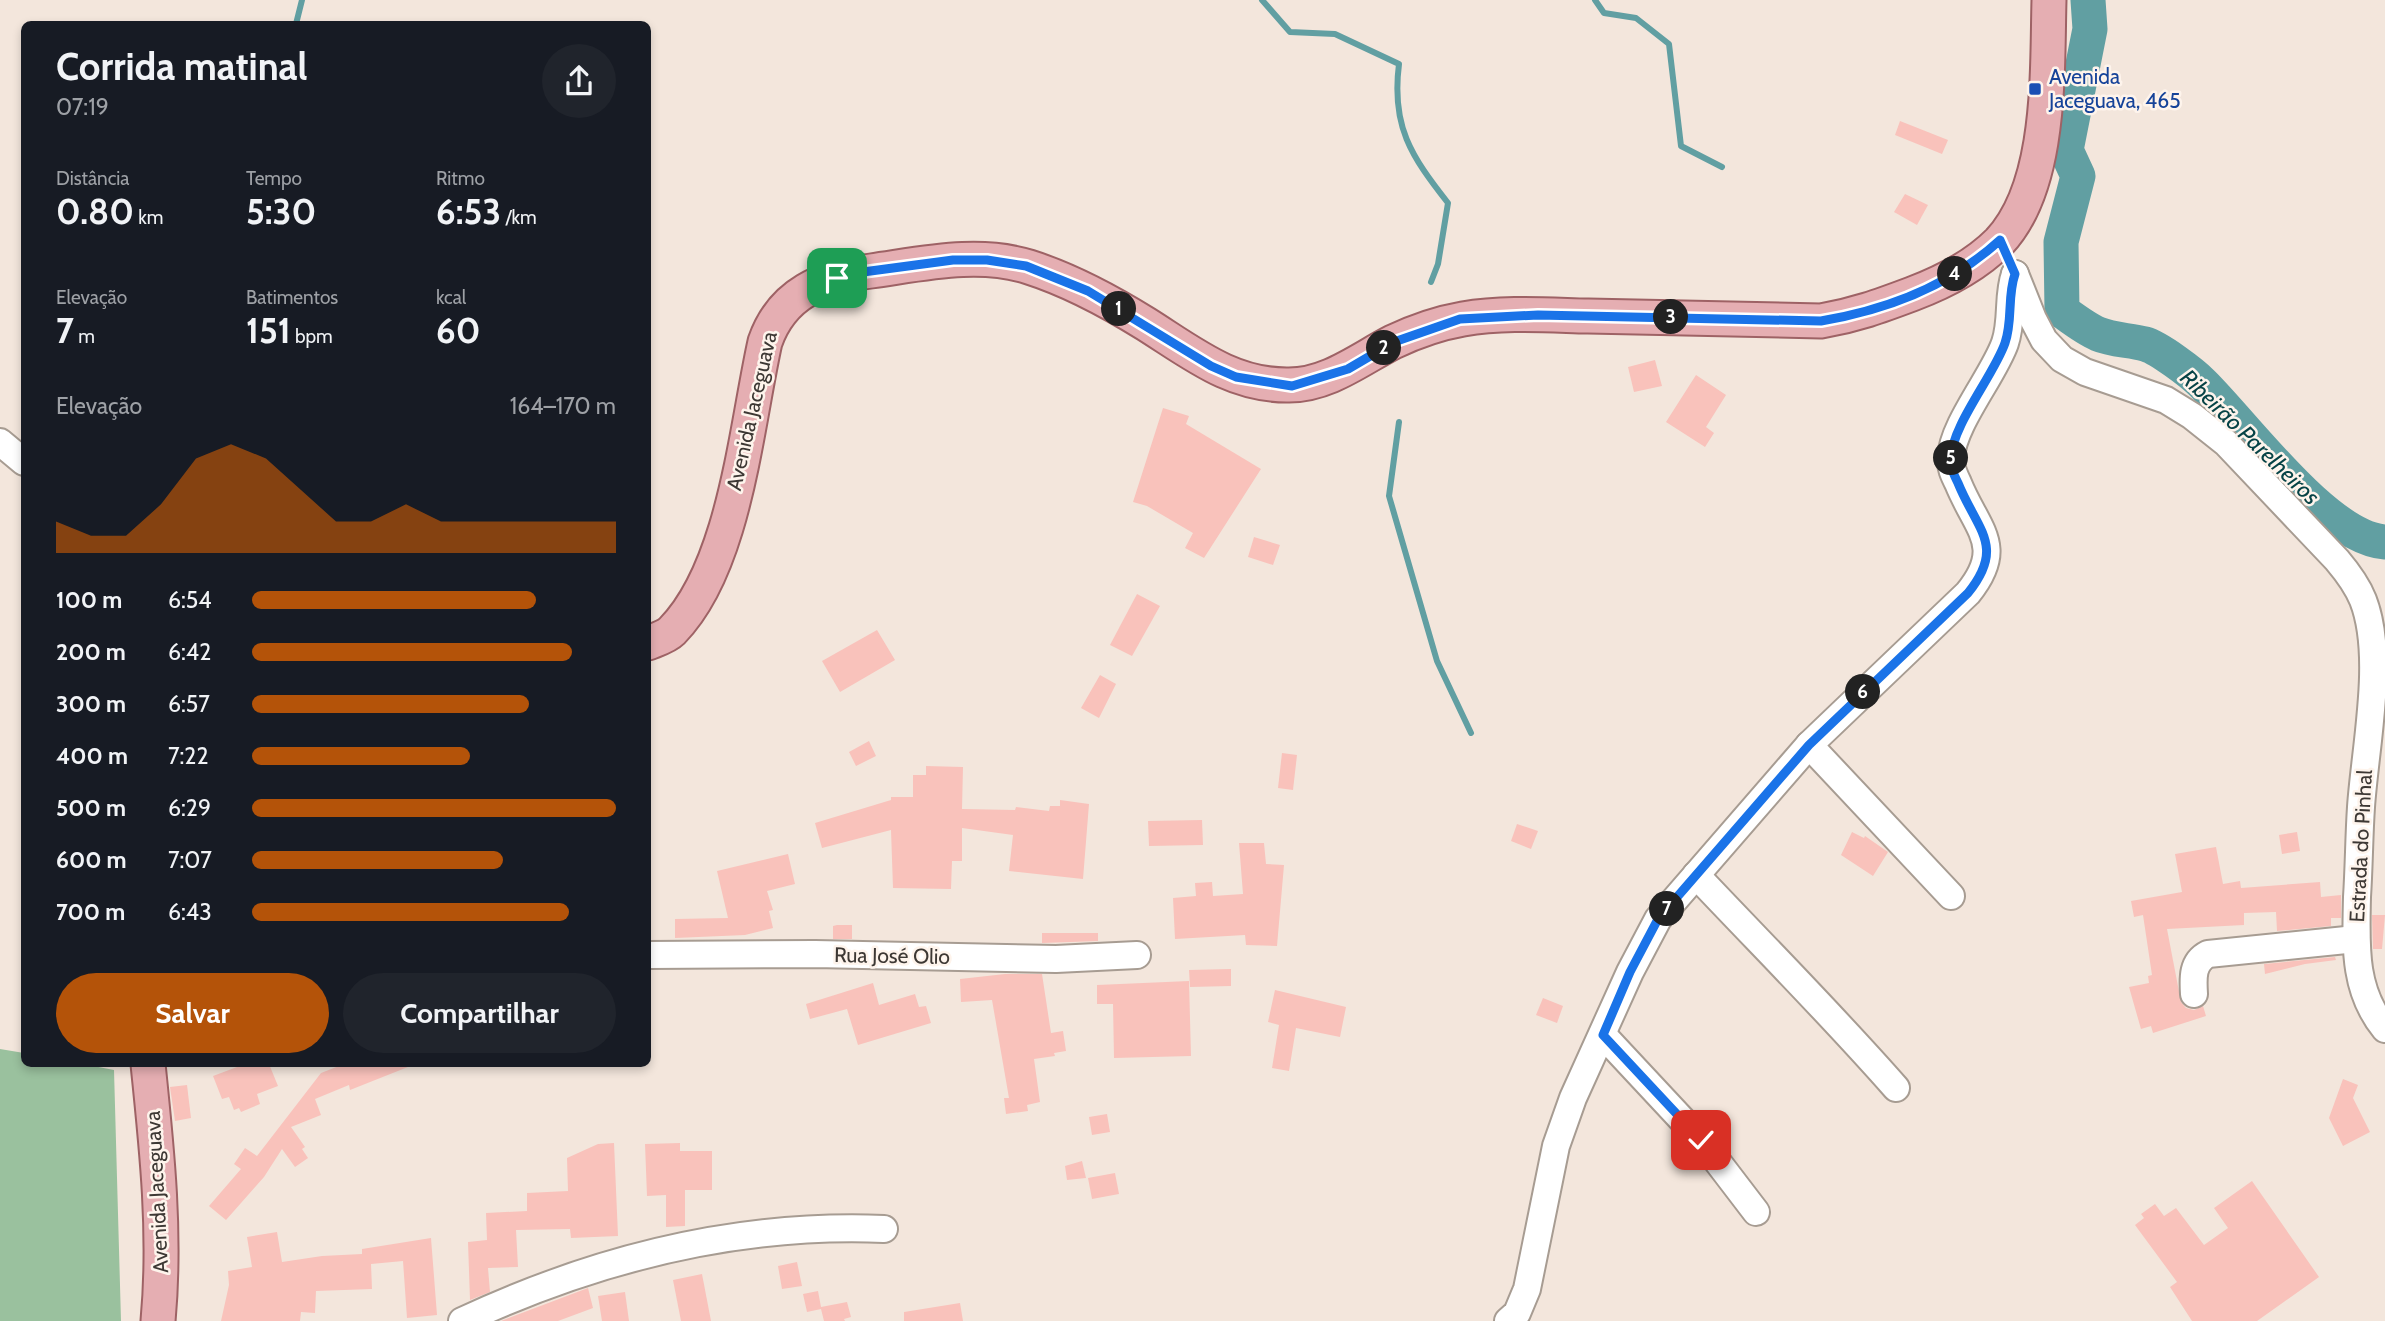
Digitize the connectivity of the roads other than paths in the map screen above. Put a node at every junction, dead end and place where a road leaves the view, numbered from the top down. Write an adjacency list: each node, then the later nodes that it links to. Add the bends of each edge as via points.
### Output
1 (2049, 0): 2 (main road, Avenida Jaceguava, via 2039,149 2023,204)
2 (2000, 240): 3 (street, Estrada do Pinhal); 6 (main road, Avenida Jaceguava, via 1955,274 1861,314 1821,321 1538,315 1460,319 1394,342 1348,369 1292,386 1236,377 1211,366 1088,291 1026,266 953,260 837,278 796,296 772,322 723,535 691,607 670,634)
3 (2015, 274): 7 (street, via 2005,343 1951,456 1964,498 1987,543 1982,576); 10 (street, Estrada do Pinhal, via 2039,330 2062,359 2085,372 2166,400 2209,428 2354,581 2364,603 2372,652)
4 (0, 442): 5 (street)
5 (21, 460)
6 (651, 642)
7 (1809, 745): 8 (street); 9 (street)
8 (1696, 875): 15 (street, via 1658,919); 17 (street, via 1838,1021)
9 (1951, 896)
10 (2356, 939): 13 (street, via 2208,954 2200,958 2193,974); 14 (street, Estrada do Pinhal, via 2355,958 2363,990)
11 (651, 955): 12 (street, Rua José Olio, via 1018,959)
12 (1137, 955)
13 (2194, 994)
14 (2385, 1029)
15 (1603, 1035): 18 (street, via 1701,1140); 22 (street, via 1556,1146 1527,1289)
16 (148, 1067): 20 (main road, Avenida Jaceguava, via 163,1268)
17 (1896, 1088)
18 (1756, 1212)
19 (884, 1229): 21 (street, via 776,1232 649,1252 554,1283)
20 (158, 1321)
21 (462, 1321)
22 (1508, 1321)

